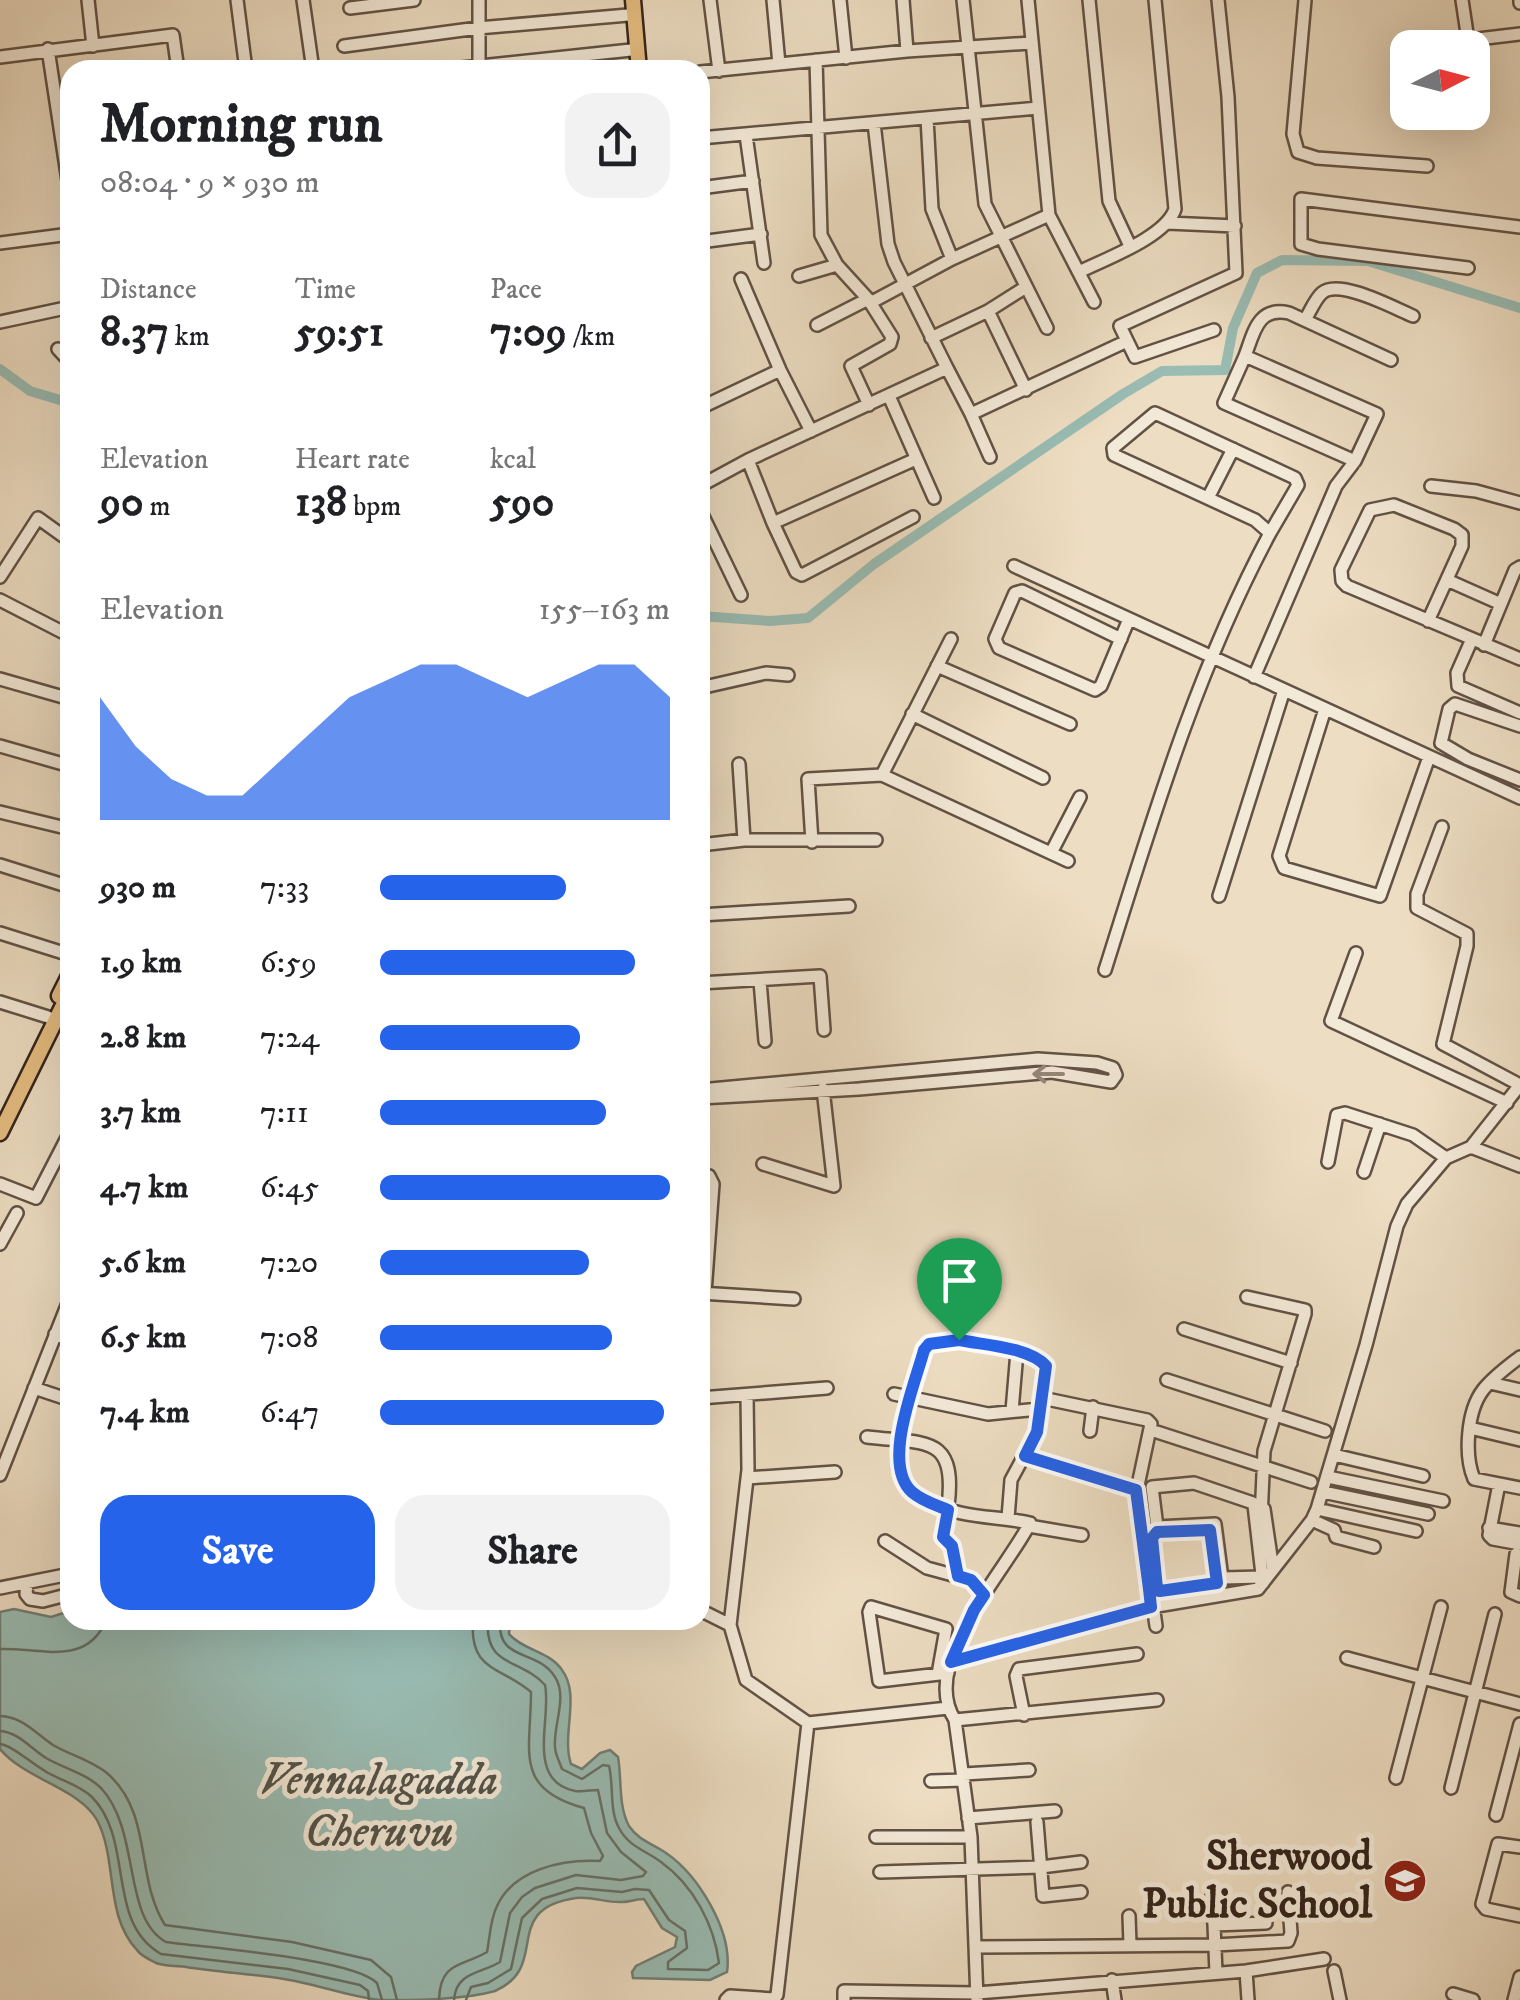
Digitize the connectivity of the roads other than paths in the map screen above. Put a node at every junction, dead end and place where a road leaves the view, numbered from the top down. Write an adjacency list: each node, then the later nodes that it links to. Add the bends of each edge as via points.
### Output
1 (88, 0): 22 (street)
2 (237, 0): 31 (street)
3 (303, 0): 32 (street)
4 (414, 0): 18 (street)
5 (478, 0): 19 (street)
6 (710, 0): 39 (street)
7 (773, 0): 38 (street)
8 (840, 0): 29 (street)
9 (903, 0): 27 (street)
10 (963, 0): 24 (street)
11 (1028, 0): 21 (street)
12 (1089, 0): 61 (street, via 1109,200)
13 (1155, 0): 53 (street, via 1175,208)
14 (1218, 0): 54 (street)
15 (1305, 0): 49 (street, via 1298,152)
16 (1462, 0): 20 (street, via 1464,41)
17 (629, 5): 19 (street); 26 (main road); 36 (main road)
18 (350, 8)
19 (478, 28): 23 (street); 33 (street)
20 (1520, 34)
21 (1031, 43): 24 (street); 41 (street)
22 (93, 46): 25 (street); 30 (street, via 173,35)
23 (344, 46)
24 (967, 47): 27 (street); 42 (street)
25 (48, 49): 28 (street); 43 (street)
26 (631, 50): 34 (street); 35 (main road)
27 (907, 51): 29 (street)
28 (0, 56)
29 (846, 58): 37 (street)
30 (177, 60)
31 (245, 60)
32 (312, 60)
33 (479, 60)
34 (547, 60)
35 (634, 60)
36 (635, 60)
37 (816, 60): 38 (street); 46 (street)
38 (779, 64): 39 (street)
39 (719, 70): 40 (street)
40 (710, 71)
41 (1038, 108): 42 (street); 52 (street)
42 (976, 113): 44 (street); 58 (street, via 985,204)
43 (60, 114)
44 (927, 118): 45 (street); 62 (street, via 932,209)
45 (874, 123): 46 (street); 69 (street, via 888,244)
46 (818, 128): 47 (street); 64 (street, via 821,236)
47 (746, 135): 48 (street); 50 (street)
48 (710, 137)
49 (1427, 166)
50 (753, 181): 51 (street); 56 (street)
51 (710, 187)
52 (1050, 215): 58 (street); 66 (street)
53 (1168, 222): 54 (street); 61 (street)
54 (1235, 226): 82 (street, via 1236,273 1120,326)
55 (1520, 227): 65 (street, via 1301,199 1301,244)
56 (760, 234): 59 (street); 63 (street)
57 (60, 235): 60 (street)
58 (1001, 237): 62 (street); 70 (street)
59 (710, 241)
60 (0, 243)
61 (1130, 246): 66 (street)
62 (952, 259): 69 (street)
63 (764, 263)
64 (836, 265): 67 (street); 71 (street)
65 (1468, 268)
66 (1079, 272): 72 (street)
67 (799, 276)
68 (741, 279): 86 (street)
69 (903, 286): 71 (street); 81 (street)
70 (1026, 287): 74 (street); 79 (street)
71 (869, 301): 78 (street); 90 (street, via 892,341 848,360)
72 (1094, 302)
73 (60, 308): 77 (street)
74 (988, 311): 81 (street); 87 (street)
75 (1413, 316): 76 (street, via 1355,291 1331,289)
76 (1305, 320): 83 (street, via 1266,313); 84 (street)
77 (0, 322)
78 (817, 326)
79 (1047, 328)
80 (1214, 330): 82 (street, via 1135,357)
81 (931, 338): 85 (street)
82 (1127, 341): 87 (street)
83 (1245, 356): 97 (street, via 1224,403); 97 (street, via 1377,414)
84 (1390, 360)
85 (947, 368): 88 (street); 91 (street)
86 (780, 370): 89 (street); 92 (street)
87 (1026, 390): 91 (street)
88 (888, 396): 90 (street); 96 (street)
89 (710, 403)
90 (870, 405): 92 (street)
91 (971, 414): 94 (street)
92 (812, 431): 95 (street)
93 (1232, 449): 101 (street); 101 (street, via 1156,413 1113,448 1114,455); 107 (street, via 1298,482)
94 (990, 457)
95 (748, 460): 98 (street); 104 (street)
96 (916, 460): 100 (street); 104 (street)
97 (1355, 461): 125 (street, via 1336,486)
98 (710, 481)
99 (1431, 486): 102 (street)
100 (934, 498)
101 (1208, 498): 107 (street)
102 (1520, 504)
103 (913, 518): 104 (street, via 802,575)
104 (774, 524)
105 (710, 531): 112 (street)
106 (60, 533): 110 (street, via 38,518)
107 (1270, 533): 121 (street)
108 (1014, 566): 115 (street)
109 (1520, 566): 114 (street)
110 (0, 577)
111 (1446, 580): 114 (street); 116 (street); 116 (street, via 1462,536 1394,504 1370,510 1342,581)
112 (741, 595)
113 (0, 600): 117 (street)
114 (1501, 604): 120 (street)
115 (1129, 619): 119 (street); 121 (street)
116 (1428, 622): 120 (street)
117 (60, 631)
118 (951, 639): 123 (street)
119 (1121, 639): 119 (street, via 1095,690 999,648 994,639 1022,590)
120 (1478, 642): 122 (street); 131 (street, via 1458,672 1458,686)
121 (1211, 657): 125 (street); 163 (street)
122 (1520, 659)
123 (937, 666): 132 (street); 133 (street)
124 (788, 675): 127 (street)
125 (1254, 677): 128 (street)
126 (0, 680): 129 (street)
127 (710, 686)
128 (1284, 690): 130 (street); 157 (street)
129 (60, 696)
130 (1324, 710): 136 (street); 136 (street, via 1280,856 1284,868 1380,896)
131 (1520, 713)
132 (912, 714): 141 (street); 142 (street)
133 (1070, 724)
134 (1520, 726): 137 (street, via 1455,704 1440,743)
135 (0, 746): 138 (street)
136 (1429, 758): 140 (street)
137 (1468, 759): 140 (street); 143 (street)
138 (60, 763)
139 (739, 764): 149 (street)
140 (1462, 772): 145 (street)
141 (882, 774): 151 (street, via 808,779); 153 (street)
142 (1043, 778)
143 (1520, 780)
144 (1080, 797): 153 (street)
145 (1520, 798)
146 (0, 812): 147 (street)
147 (60, 827)
148 (1442, 827): 172 (street, via 1417,908 1467,934 1443,1044)
149 (744, 840): 151 (street); 152 (street)
150 (876, 840): 151 (street)
151 (812, 842)
152 (710, 844)
153 (1051, 853): 154 (street)
154 (1068, 861)
155 (0, 864): 156 (street)
156 (60, 884)
157 (1219, 896)
158 (849, 906): 159 (street)
159 (710, 914)
160 (0, 933): 161 (street)
161 (60, 952)
162 (1356, 953): 176 (street, via 1331,1020)
163 (1105, 970)
164 (760, 981): 165 (street); 170 (street, via 820,976); 171 (street)
165 (710, 983)
166 (0, 1002): 169 (street)
167 (60, 1004): 169 (main road)
168 (60, 1010): 179 (main road)
169 (48, 1017): 177 (main road)
170 (824, 1030)
171 (765, 1040)
172 (1520, 1085): 176 (street)
173 (823, 1089): 174 (street, one-way to 173, via 1038,1060 1096,1063 1116,1075 1111,1082 1052,1072); 175 (street); 184 (street, via 834,1186)
174 (710, 1093)
175 (710, 1094)
176 (1506, 1103): 180 (street)
177 (0, 1112)
178 (1380, 1124): 182 (street, via 1422,1140); 183 (street, via 1338,1115); 186 (street)
179 (0, 1133)
180 (1471, 1146): 182 (street); 185 (street)
181 (60, 1151): 188 (street, via 36,1198)
182 (1446, 1158): 224 (street, via 1396,1226)
183 (1328, 1162)
184 (763, 1164)
185 (1520, 1166)
186 (1364, 1172)
187 (710, 1176): 190 (street)
188 (0, 1184)
189 (17, 1214): 191 (street)
190 (710, 1217)
191 (0, 1244)
192 (710, 1293): 194 (street)
193 (1247, 1296): 201 (street, via 1305,1310)
194 (794, 1299)
195 (60, 1324): 197 (street)
196 (1184, 1329): 201 (street)
197 (56, 1334): 198 (street); 204 (street)
198 (60, 1335)
199 (1017, 1352): 211 (street, via 959,1340 929,1344); 212 (street, via 1046,1366); 214 (street)
200 (1520, 1357): 203 (street)
201 (1291, 1363): 215 (street)
202 (1167, 1380): 215 (street)
203 (1490, 1383): 206 (street); 216 (street, via 1480,1393)
204 (34, 1388): 209 (street); 223 (street)
205 (827, 1388): 208 (street)
206 (1520, 1390)
207 (894, 1394): 211 (street)
208 (747, 1395): 210 (street); 231 (street)
209 (60, 1397)
210 (710, 1397)
211 (910, 1398): 214 (street, via 988,1414); 222 (street)
212 (1041, 1403): 213 (street); 214 (street); 225 (street)
213 (1093, 1407): 217 (street); 235 (street, via 1152,1424)
214 (1012, 1410)
215 (1276, 1413): 218 (street); 226 (street)
216 (1470, 1428): 221 (street); 233 (street, via 1474,1478)
217 (1090, 1431)
218 (1325, 1431)
219 (1157, 1432): 226 (street)
220 (867, 1437): 222 (street)
221 (1520, 1440)
222 (901, 1441): 238 (street, via 898,1470 904,1483); 238 (street, via 932,1445 946,1456)
223 (4, 1452): 228 (street)
224 (1334, 1455): 229 (street); 230 (street)
225 (1025, 1456): 235 (street); 241 (street, via 1010,1480)
226 (1262, 1466): 232 (street); 252 (street)
227 (835, 1472): 231 (street)
228 (0, 1475)
229 (1328, 1476): 236 (street); 237 (street)
230 (1423, 1476)
231 (747, 1478): 264 (street)
232 (1311, 1482)
233 (1499, 1484): 234 (street); 243 (street)
234 (1520, 1488)
235 (1136, 1490): 255 (street)
236 (1324, 1492): 239 (street); 240 (street)
237 (1443, 1501)
238 (948, 1510): 241 (street); 251 (street, via 943,1537 952,1546)
239 (1315, 1514): 244 (street); 248 (street, via 1336,1537); 252 (street)
240 (1428, 1514)
241 (1008, 1518): 242 (street)
242 (1029, 1526): 246 (street); 257 (street)
243 (1489, 1528): 245 (street); 249 (street, via 1493,1539)
244 (1416, 1531)
245 (1520, 1533)
246 (1082, 1535)
247 (885, 1541): 251 (street, via 927,1568)
248 (1374, 1547)
249 (1518, 1549): 258 (street, via 1511,1592)
250 (60, 1576): 253 (street)
251 (958, 1576): 257 (street)
252 (1263, 1579): 252 (street, via 1222,1578 1215,1524 1155,1525 1152,1486 1194,1483 1253,1503); 256 (street)
253 (26, 1582): 254 (street); 259 (street, via 30,1599)
254 (0, 1588)
255 (1153, 1589): 256 (street); 256 (street, via 1157,1532 1210,1530); 260 (street)
256 (1218, 1590): 260 (street)
257 (984, 1595): 268 (street)
258 (1520, 1596)
259 (60, 1597)
260 (1151, 1607): 265 (street); 268 (street)
261 (1441, 1607): 269 (street)
262 (1494, 1614): 270 (street)
263 (710, 1615): 264 (street)
264 (730, 1625): 276 (street, via 746,1680)
265 (1156, 1626)
266 (1137, 1654): 274 (street, via 1019,1669)
267 (1347, 1658): 269 (street)
268 (946, 1670): 268 (street, via 879,1681 872,1607 946,1629); 273 (street)
269 (1423, 1679): 270 (street); 280 (street)
270 (1474, 1693): 272 (street); 282 (street)
271 (1157, 1700): 274 (street)
272 (1520, 1704)
273 (948, 1708): 275 (street); 276 (street)
274 (1024, 1715): 275 (street)
275 (956, 1720): 279 (street)
276 (808, 1723): 314 (street, via 778,1989 773,1999)
277 (1520, 1724): 284 (street)
278 (1030, 1770): 279 (street)
279 (964, 1777): 281 (street); 285 (street)
280 (1396, 1778)
281 (931, 1782)
282 (1451, 1788)
283 (1055, 1811): 285 (street)
284 (1496, 1815)
285 (968, 1818): 288 (street)
286 (1037, 1822): 291 (street)
287 (876, 1837): 288 (street)
288 (971, 1837): 292 (street)
289 (1520, 1846): 298 (street, via 1498,1844 1482,1904)
290 (1081, 1862): 291 (street)
291 (1041, 1867): 292 (street); 294 (street, via 1043,1896)
292 (972, 1869): 293 (street); 303 (street)
293 (880, 1872)
294 (1081, 1892)
295 (1288, 1892): 302 (street, via 1288,1941)
296 (1212, 1896): 300 (street)
297 (1129, 1916): 301 (street)
298 (1520, 1916)
299 (1266, 1922): 300 (street)
300 (1214, 1926): 302 (street)
301 (1130, 1944): 302 (street); 303 (street)
302 (1214, 1945): 307 (street)
303 (976, 1946): 312 (street)
304 (1324, 1959): 306 (street)
305 (1334, 1970): 317 (street)
306 (1246, 1971): 307 (street); 316 (street)
307 (1216, 1972): 309 (street)
308 (1520, 1976): 313 (street)
309 (1112, 1980): 312 (street); 315 (street)
310 (1453, 1994): 318 (street)
311 (844, 1995): 312 (street)
312 (977, 1996)
313 (1517, 1996)
314 (726, 2000)
315 (1114, 2000)
316 (1248, 2000)
317 (1340, 2000)
318 (1473, 2000)

